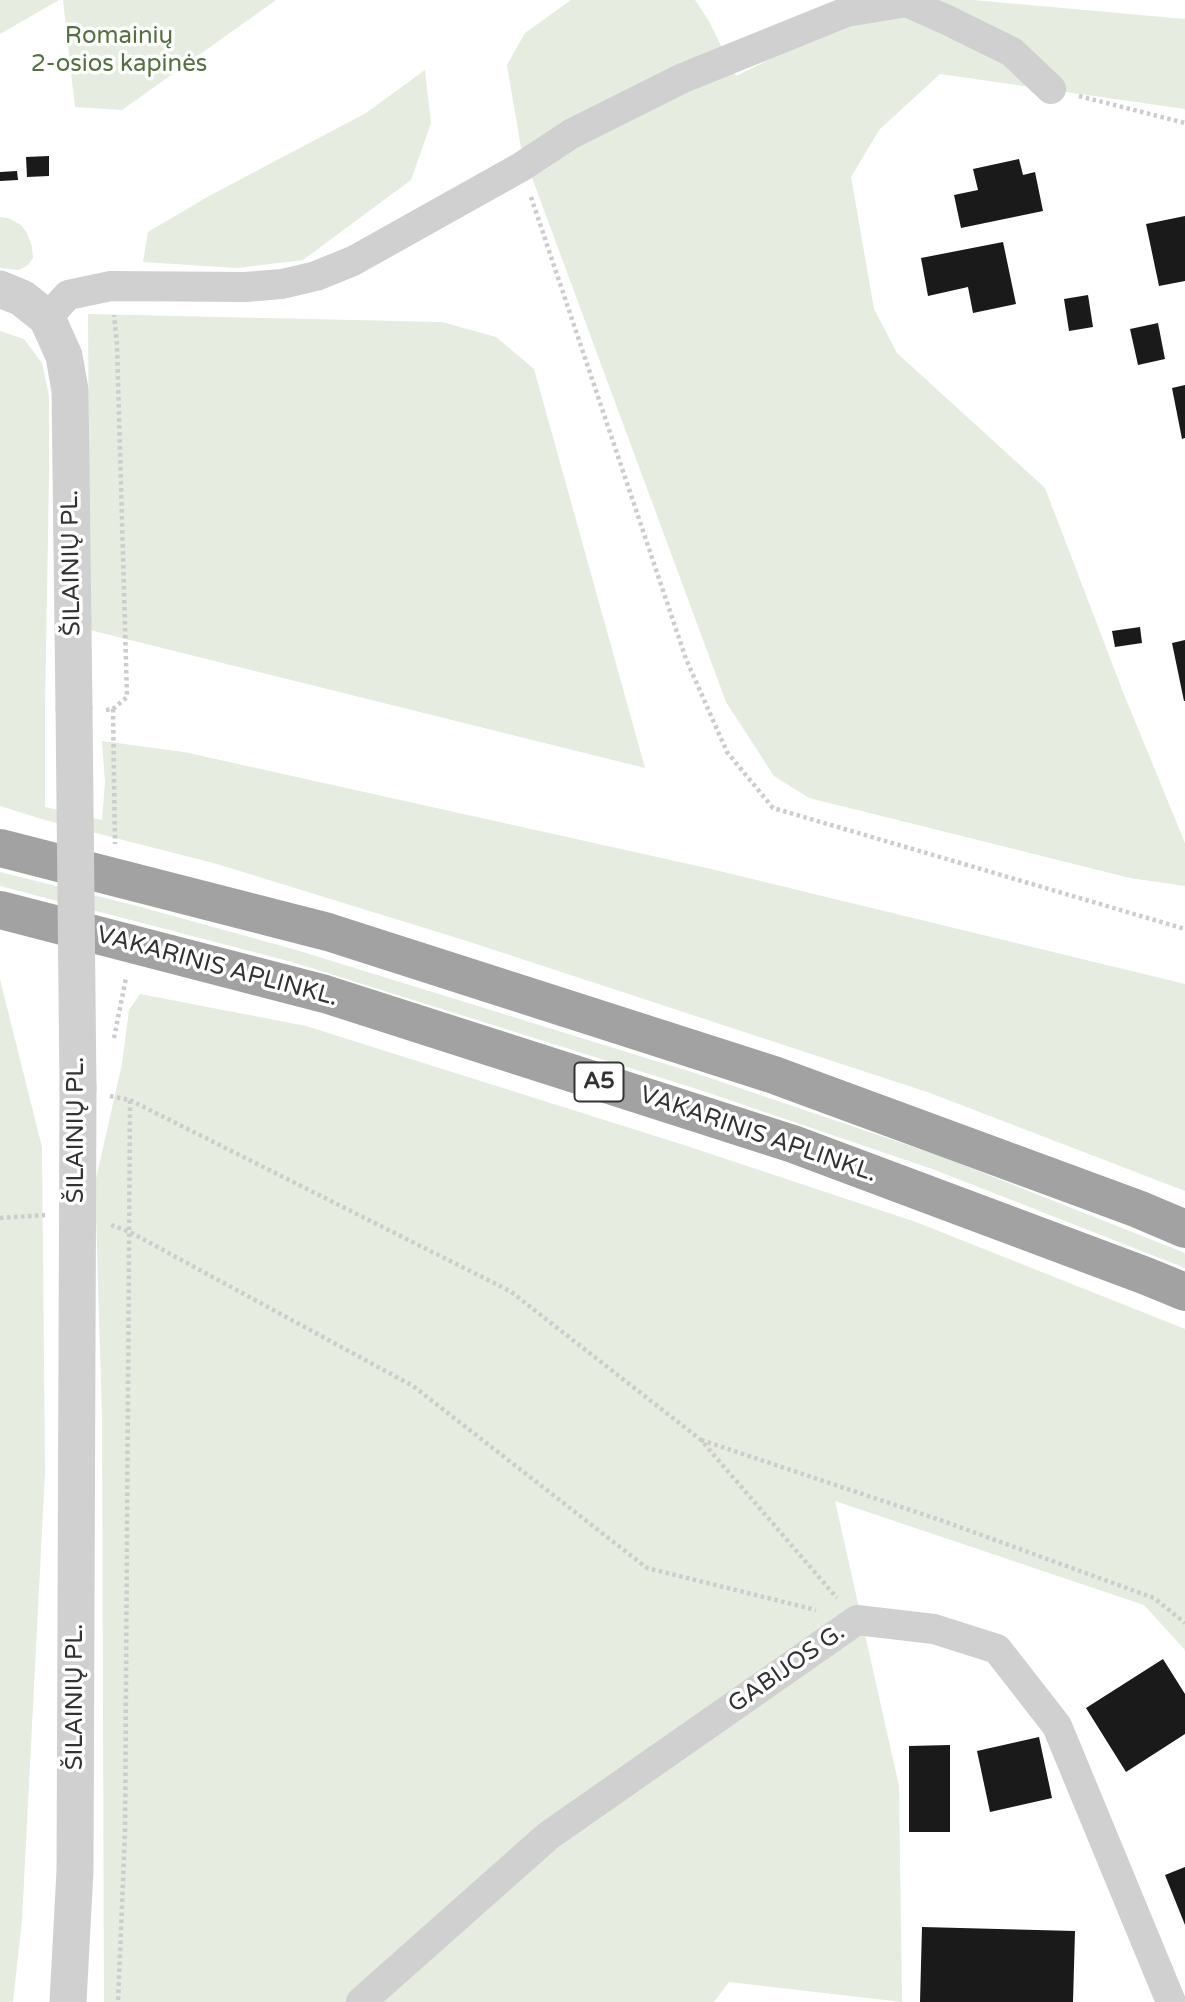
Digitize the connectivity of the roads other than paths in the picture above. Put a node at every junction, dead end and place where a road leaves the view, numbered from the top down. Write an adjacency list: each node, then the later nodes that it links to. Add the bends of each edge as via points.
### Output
1 (1051, 89): 3 (street, via 1013,52 907,2 846,12 682,78 571,134 353,261 316,276 244,287 111,286 68,295)
2 (0, 289): 3 (street, ŠILAINIŲ PL., via 22,298)
3 (47, 318): 8 (street, ŠILAINIŲ PL., bridge, via 64,356 70,390 74,708 78,1088 75,1871)
4 (0, 848): 6 (highway, A5, via 328,932 774,1075)
5 (0, 910): 7 (highway, VAKARINIS APLINKL. / A5, via 326,994 793,1144)
6 (1185, 1229)
7 (1185, 1292)
8 (68, 2002)
9 (361, 2002): 10 (street, GABIJOS G., via 548,1836 857,1620 934,1629 997,1649 1057,1726)
10 (1171, 2002)

